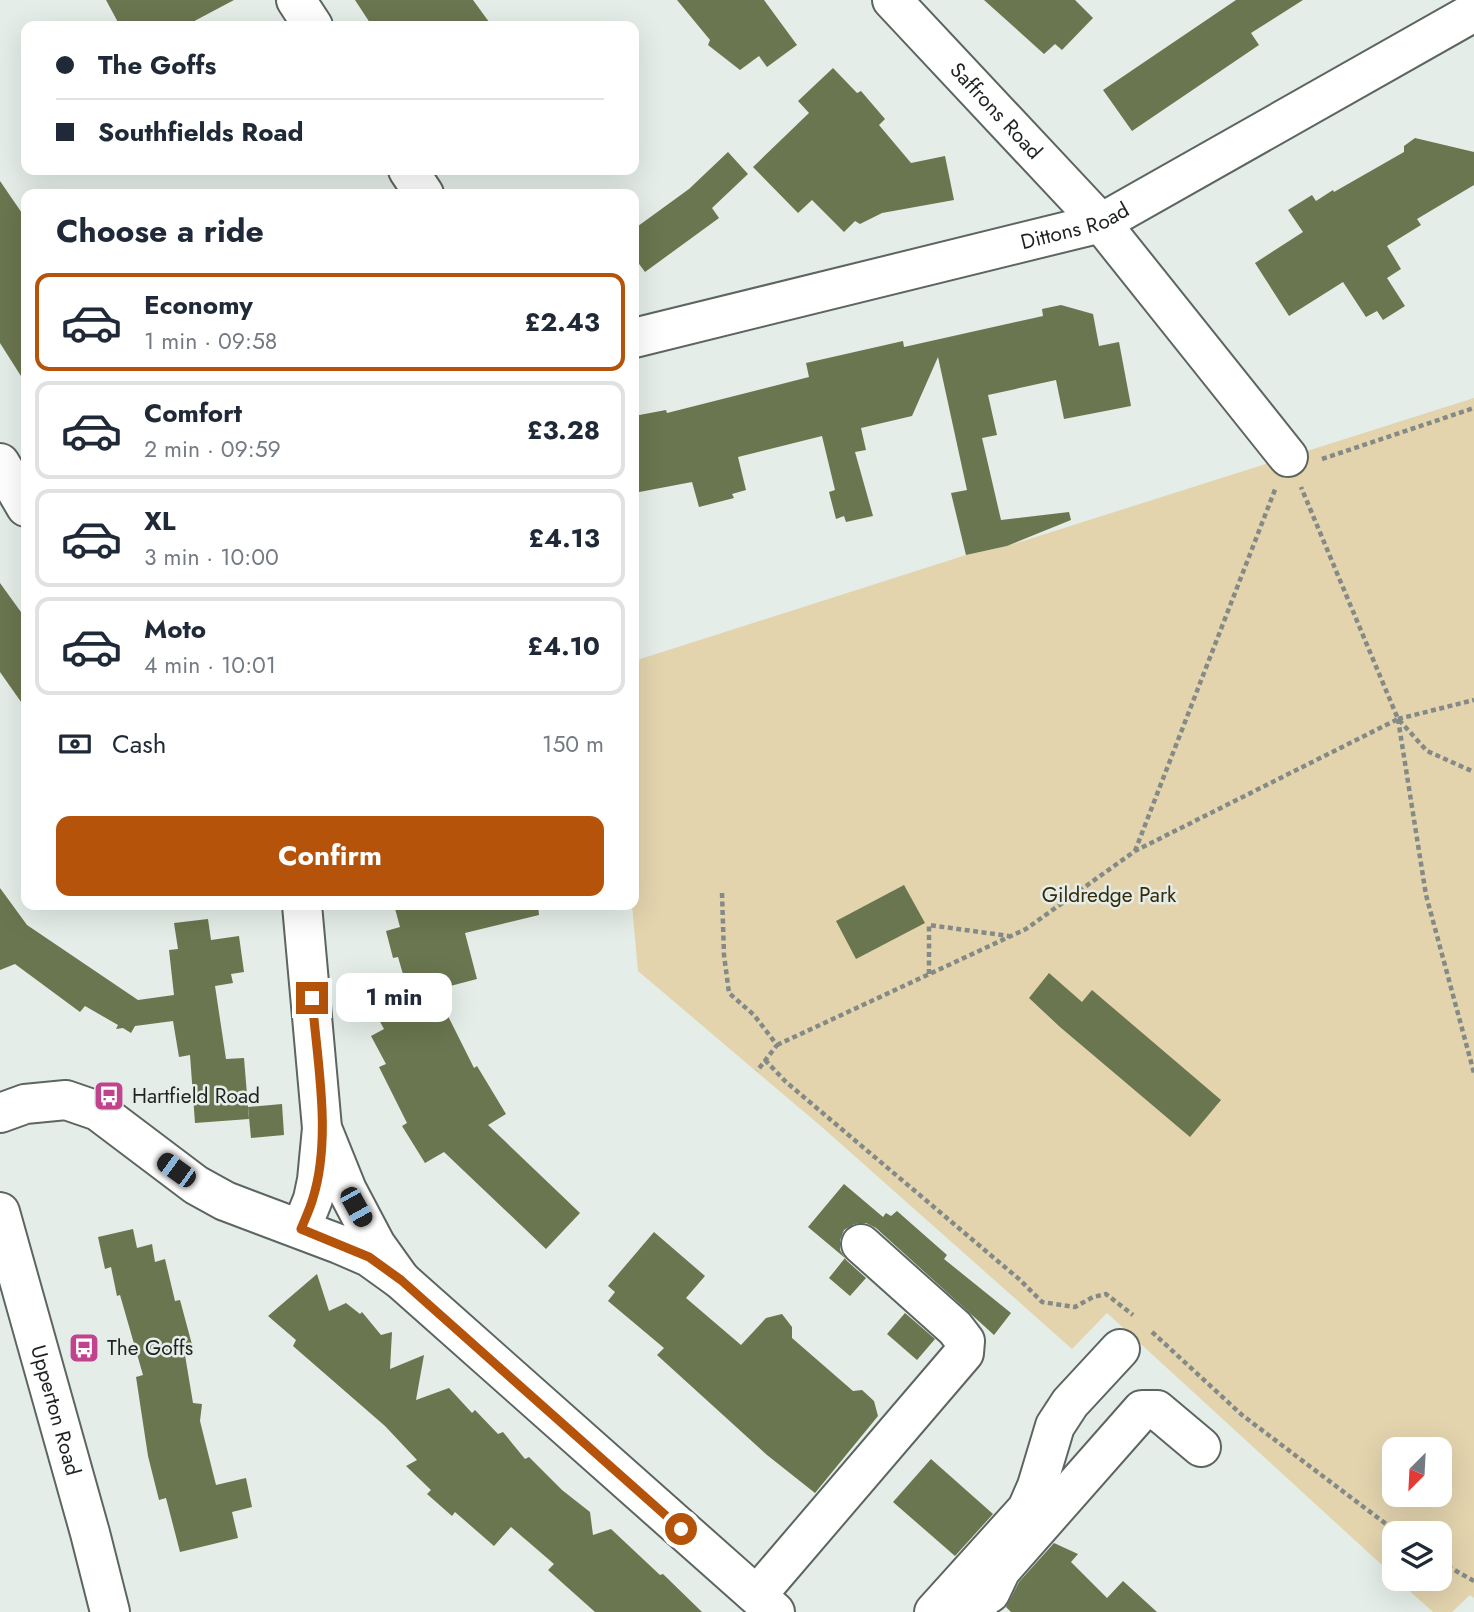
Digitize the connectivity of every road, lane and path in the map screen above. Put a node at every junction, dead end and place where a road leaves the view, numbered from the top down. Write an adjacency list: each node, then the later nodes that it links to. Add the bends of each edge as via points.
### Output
1 (296, 0): 4 (street)
2 (892, 0): 5 (street, Saffrons Road)
3 (1474, 12): 5 (street, Dittons Road)
4 (310, 21)
5 (1101, 223): 6 (street, Dittons Road); 9 (street, Saffrons Road)
6 (639, 337)
7 (1474, 408): 9 (path)
8 (0, 463): 10 (street)
9 (1291, 463): 12 (path); 14 (path)
10 (21, 499)
11 (1474, 700): 12 (path)
12 (1398, 719): 13 (path, via 1427,751); 14 (path); 22 (path, via 1426,895)
13 (1474, 772)
14 (1135, 851): 17 (path)
15 (722, 893): 19 (path, via 729,993)
16 (303, 910): 24 (street)
17 (1010, 936): 18 (path); 18 (path, via 929,925)
18 (929, 974): 19 (path)
19 (777, 1045): 20 (path)
20 (765, 1060): 21 (path); 29 (path, via 1042,1302 1074,1307 1106,1294 1119,1302)
21 (757, 1071)
22 (1474, 1073)
23 (0, 1113): 26 (street, via 25,1104 66,1100 98,1111 196,1185 258,1216)
24 (322, 1128): 26 (street, via 317,1180); 28 (street, via 347,1190)
25 (0, 1212): 35 (street, Upperton Road)
26 (301, 1229): 28 (street, via 369,1257)
27 (861, 1244): 34 (street, via 956,1328 965,1341 964,1353)
28 (401, 1280): 34 (street)
29 (1137, 1333): 31 (path); 36 (street, via 1070,1403 1055,1426 1027,1509)
30 (1201, 1447): 37 (street, via 1157,1410 1142,1410 1002,1570 990,1593 980,1599)
31 (1382, 1521)
32 (1452, 1569): 33 (path)
33 (1474, 1581)
34 (766, 1604)
35 (110, 1612)
36 (934, 1612)
37 (977, 1612)

